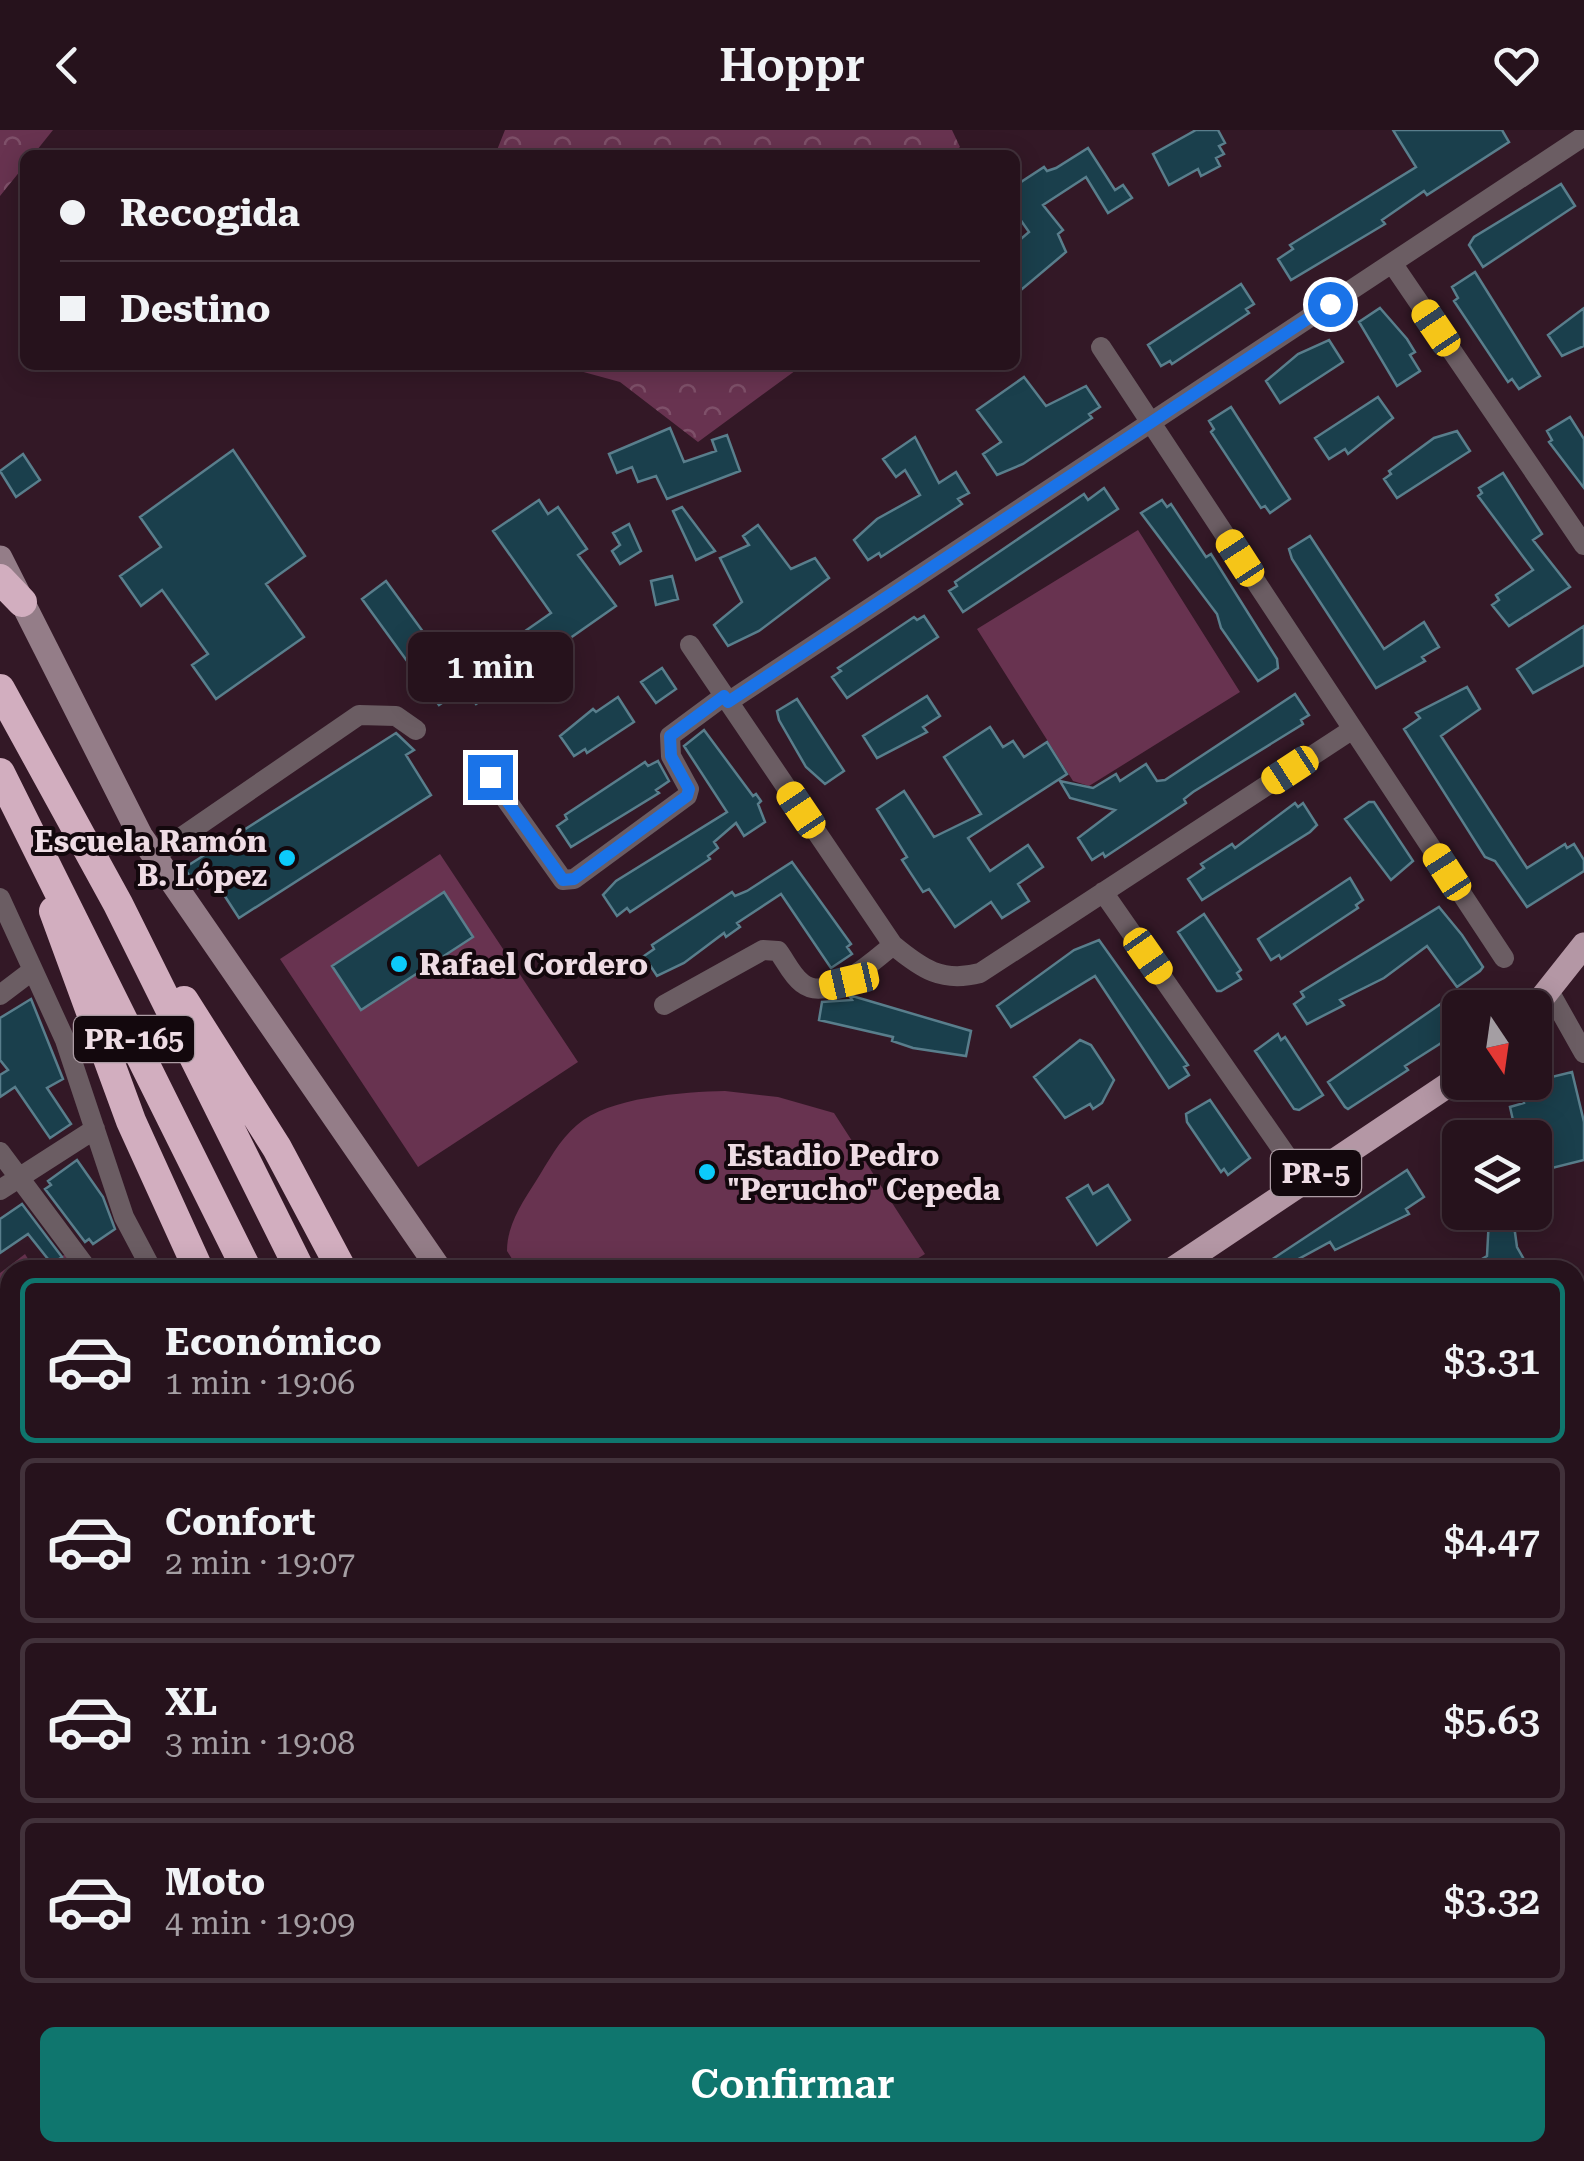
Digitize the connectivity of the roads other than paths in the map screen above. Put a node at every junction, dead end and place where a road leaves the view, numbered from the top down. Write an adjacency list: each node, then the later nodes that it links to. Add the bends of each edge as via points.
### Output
1 (1584, 136): 2 (street)
2 (1392, 263): 4 (street); 5 (street)
3 (1101, 347): 4 (street)
4 (1151, 423): 11 (street); 12 (street)
5 (1584, 546)
6 (0, 558): 8 (street)
7 (0, 578): 8 (highway)
8 (22, 602): 17 (street)
9 (690, 645): 11 (street)
10 (0, 689): 20 (highway, PR-165)
11 (726, 699): 15 (street, via 670,736 687,796 574,879 563,880); 22 (street)
12 (1353, 729): 18 (street); 23 (street)
13 (416, 730): 17 (street, via 396,716 360,714)
14 (0, 773): 16 (highway, PR-165)
15 (490, 777)
16 (33, 835): 35 (highway, PR-165); 38 (highway, via 68,954)
17 (154, 856): 41 (street)
18 (1103, 892): 22 (street, via 961,978 928,972); 33 (street)
19 (0, 898): 24 (street)
20 (118, 904): 39 (highway, PR-165); 40 (highway, via 154,947)
21 (1584, 944): 25 (main road)
22 (892, 945): 27 (street, via 849,981 814,989 802,984 778,950 763,950)
23 (1504, 958)
24 (33, 970): 26 (street); 31 (street)
25 (1550, 990)
26 (0, 994)
27 (664, 1004)
28 (1552, 1013): 29 (street)
29 (1584, 1053)
30 (1442, 1089): 33 (main road, PR-5)
31 (95, 1129): 34 (street); 37 (street, via 124,1217)
32 (0, 1152): 34 (street)
33 (1304, 1181): 42 (main road, PR-5)
34 (9, 1184): 36 (street)
35 (241, 1257)
36 (79, 1260)
37 (147, 1260)
38 (191, 1260)
39 (295, 1260)
40 (337, 1260)
41 (433, 1260)
42 (1187, 1260)

